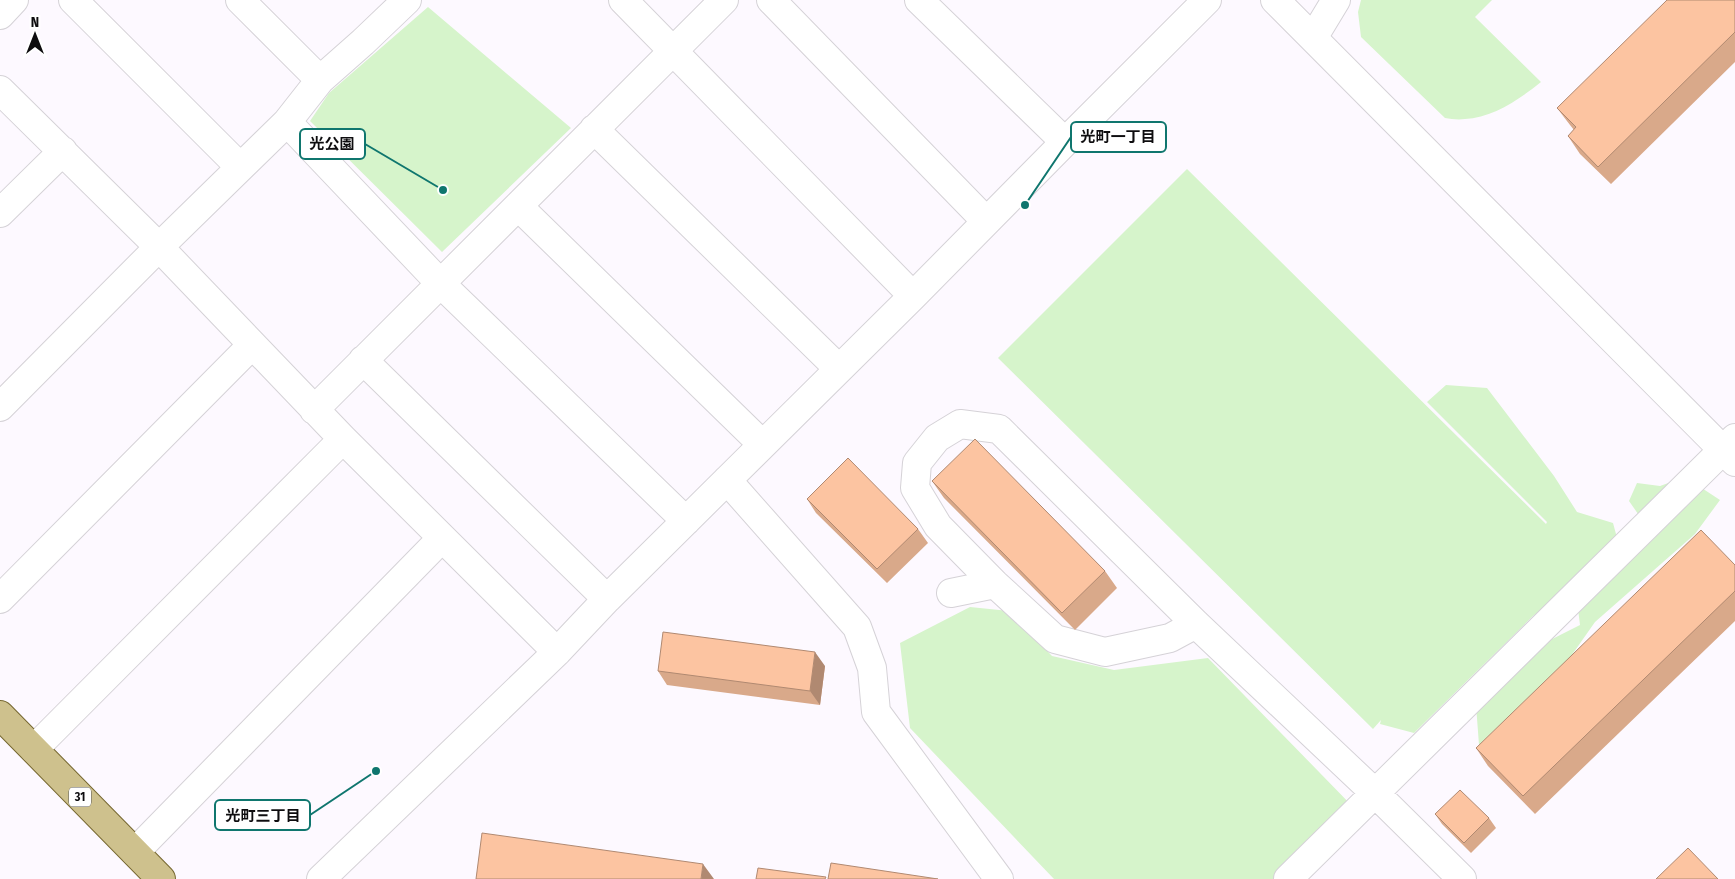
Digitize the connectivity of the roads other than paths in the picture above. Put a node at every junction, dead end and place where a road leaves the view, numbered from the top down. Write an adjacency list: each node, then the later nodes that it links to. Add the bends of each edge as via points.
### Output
1 (14, 0): 12 (street)
2 (74, 0): 21 (street)
3 (240, 0): 15 (street)
4 (407, 0): 15 (street)
5 (623, 0): 14 (street)
6 (724, 0): 14 (street)
7 (771, 0): 24 (street)
8 (920, 0): 19 (street)
9 (1207, 0): 19 (street)
10 (1275, 0): 13 (street)
11 (1336, 0): 13 (street)
12 (0, 14)
13 (1313, 38): 35 (street)
14 (672, 52): 18 (street); 27 (street)
15 (320, 80): 17 (street)
16 (0, 90): 20 (street)
17 (287, 122): 21 (street); 26 (street)
18 (594, 129): 22 (street); 30 (street)
19 (1065, 142): 24 (street)
20 (63, 152): 23 (street); 25 (street)
21 (240, 167): 25 (street)
22 (518, 206): 26 (street); 34 (street)
23 (0, 213)
24 (986, 221): 27 (street)
25 (158, 247): 28 (street); 31 (street)
26 (440, 283): 29 (street); 37 (street)
27 (914, 296): 30 (street)
28 (252, 345): 32 (street); 41 (street)
29 (363, 360): 32 (street); 42 (street)
30 (839, 369): 34 (street)
31 (0, 407)
32 (314, 410): 33 (street)
33 (343, 439): 38 (street); 46 (street)
34 (762, 444): 36 (street)
35 (1731, 450): 47 (street)
36 (728, 480): 37 (street); 51 (street, via 857,627 872,668 876,712)
37 (686, 521): 42 (street)
38 (442, 538): 44 (street); 48 (street)
39 (995, 584): 40 (street); 43 (street, via 1055,639 1106,652 1170,638); 43 (street, via 938,526 915,488 917,463 937,438 960,424 999,429)
40 (951, 593)
41 (0, 598)
42 (607, 599): 44 (street)
43 (1196, 624): 47 (street)
44 (557, 652): 50 (street)
45 (0, 715): 46 (main road, 31)
46 (34, 749): 48 (main road, 31)
47 (1375, 793): 52 (street); 53 (street)
48 (135, 852): 49 (main road, 31)
49 (161, 879)
50 (321, 879)
51 (999, 879)
52 (1288, 879)
53 (1462, 879)

